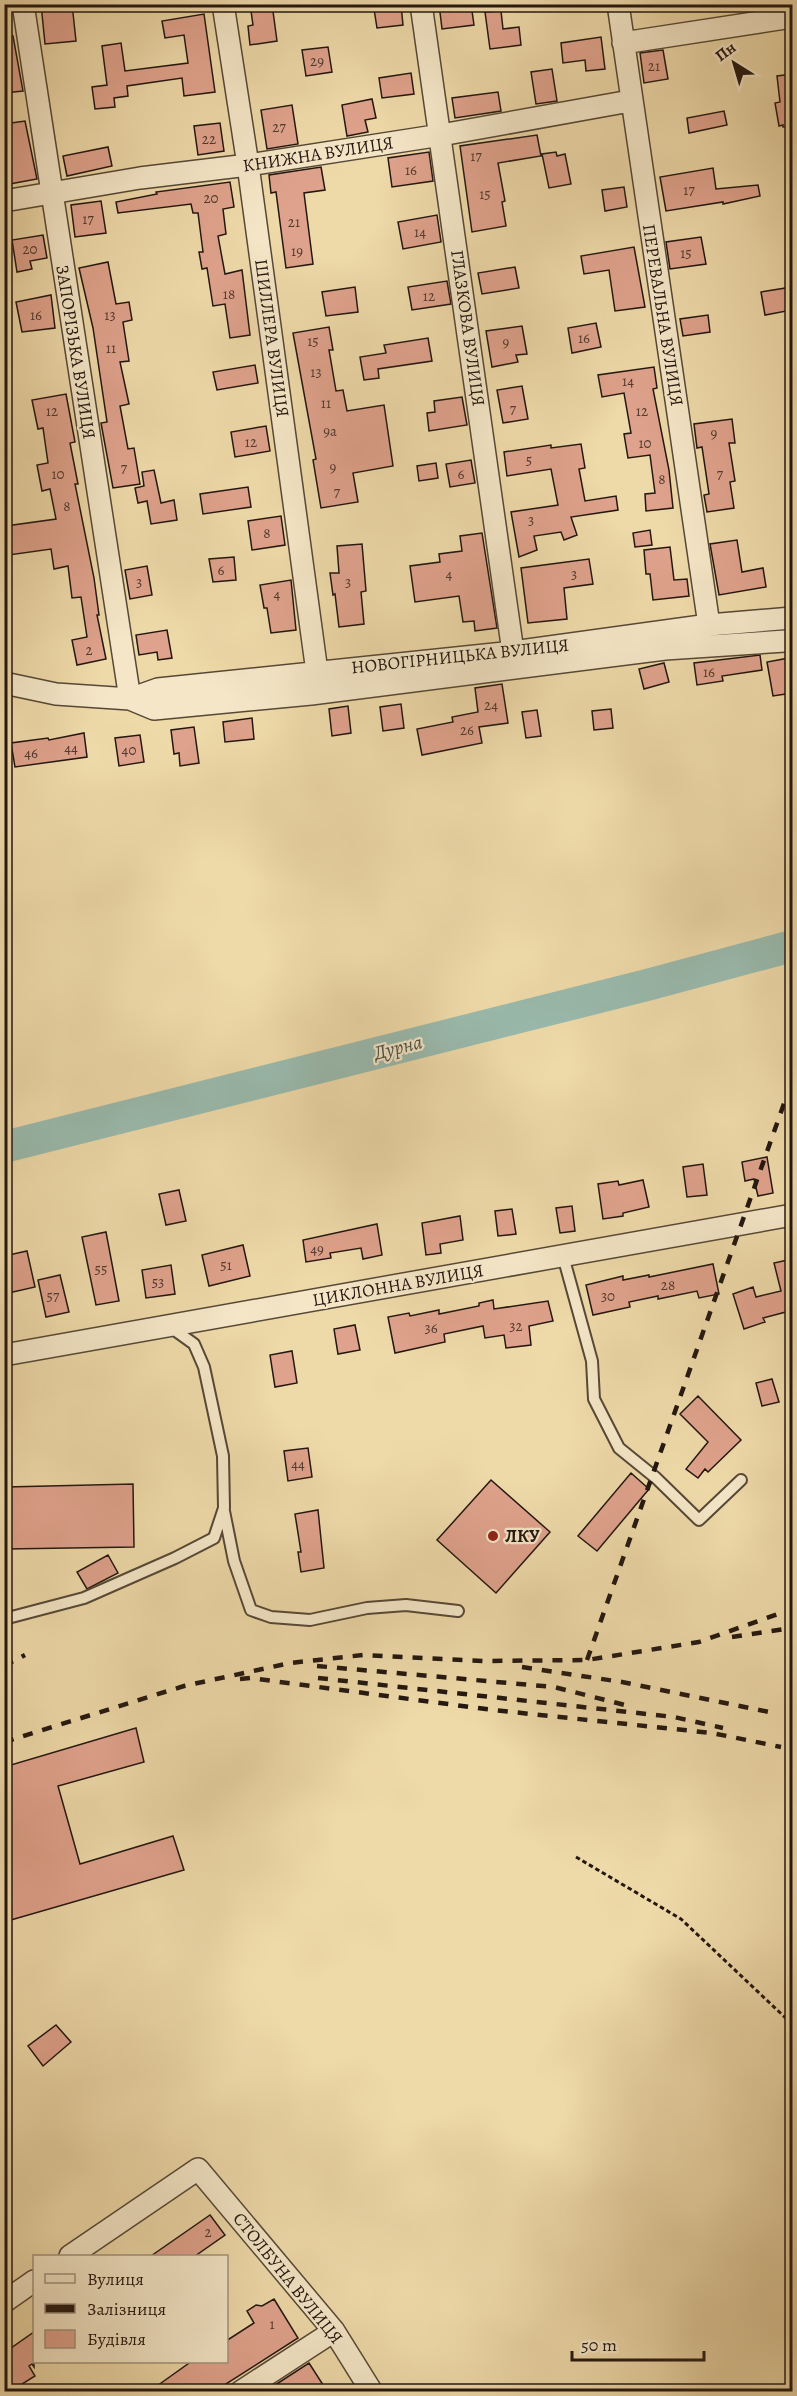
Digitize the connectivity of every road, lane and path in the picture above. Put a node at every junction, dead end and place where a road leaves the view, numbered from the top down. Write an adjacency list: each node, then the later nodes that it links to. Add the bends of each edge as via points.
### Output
1 (23, 4): 10 (street, ЗАПОРІЗЬКА ВУЛИЦЯ)
2 (223, 4): 9 (street, ШИЛЛЕРА ВУЛИЦЯ)
3 (421, 4): 8 (street, ГЛАЗКОВА ВУЛИЦЯ)
4 (618, 4): 6 (street, ПЕРЕВАЛЬНА ВУЛИЦЯ)
5 (792, 16): 6 (street)
6 (623, 43): 7 (street, ПЕРЕВАЛЬНА ВУЛИЦЯ)
7 (630, 101): 8 (street, КНИЖНА ВУЛИЦЯ); 13 (street, ПЕРЕВАЛЬНА ВУЛИЦЯ)
8 (441, 135): 9 (street, КНИЖНА ВУЛИЦЯ); 15 (street, ГЛАЗКОВА ВУЛИЦЯ)
9 (248, 165): 10 (street, КНИЖНА ВУЛИЦЯ); 16 (street, ШИЛЛЕРА ВУЛИЦЯ)
10 (52, 194): 11 (street, КНИЖНА ВУЛИЦЯ); 18 (street, ЗАПОРІЗЬКА ВУЛИЦЯ)
11 (4, 201)
12 (792, 618): 13 (street, НОВОГІРНИЦЬКА ВУЛИЦЯ)
13 (709, 625): 15 (street, НОВОГІРНИЦЬКА ВУЛИЦЯ)
14 (792, 639): 18 (street, НОВОГІРНИЦЬКА ВУЛИЦЯ, via 666,649 311,694 154,709)
15 (513, 652): 16 (street, НОВОГІРНИЦЬКА ВУЛИЦЯ)
16 (317, 672): 18 (street, НОВОГІРНИЦЬКА ВУЛИЦЯ, via 158,689)
17 (4, 683): 18 (street, НОВОГІРНИЦЬКА ВУЛИЦЯ, via 56,694)
18 (130, 699)
19 (792, 1215): 20 (street, ЦИКЛОННА ВУЛИЦЯ)
20 (563, 1256): 21 (street, ЦИКЛОННА ВУЛИЦЯ); 23 (lane, via 592,1361 594,1399 619,1449 699,1520)
21 (169, 1325): 22 (street, ЦИКЛОННА ВУЛИЦЯ); 24 (lane, via 194,1344 204,1367 223,1456)
22 (4, 1355)
23 (741, 1480)
24 (224, 1508): 25 (lane, via 234,1561 251,1610 272,1617 310,1620 367,1608 406,1605); 26 (lane, via 214,1538 175,1558 84,1598)
25 (458, 1611)
26 (4, 1619)
27 (576, 1857): 28 (path, via 681,1919)
28 (792, 2024)
29 (71, 2255): 32 (street, СТОЛБУНА ВУЛИЦЯ, via 198,2169)
30 (33, 2282): 31 (street)
31 (4, 2302)
32 (334, 2331): 33 (street); 34 (street, СТОЛБУНА ВУЛИЦЯ)
33 (240, 2391)
34 (372, 2391)

